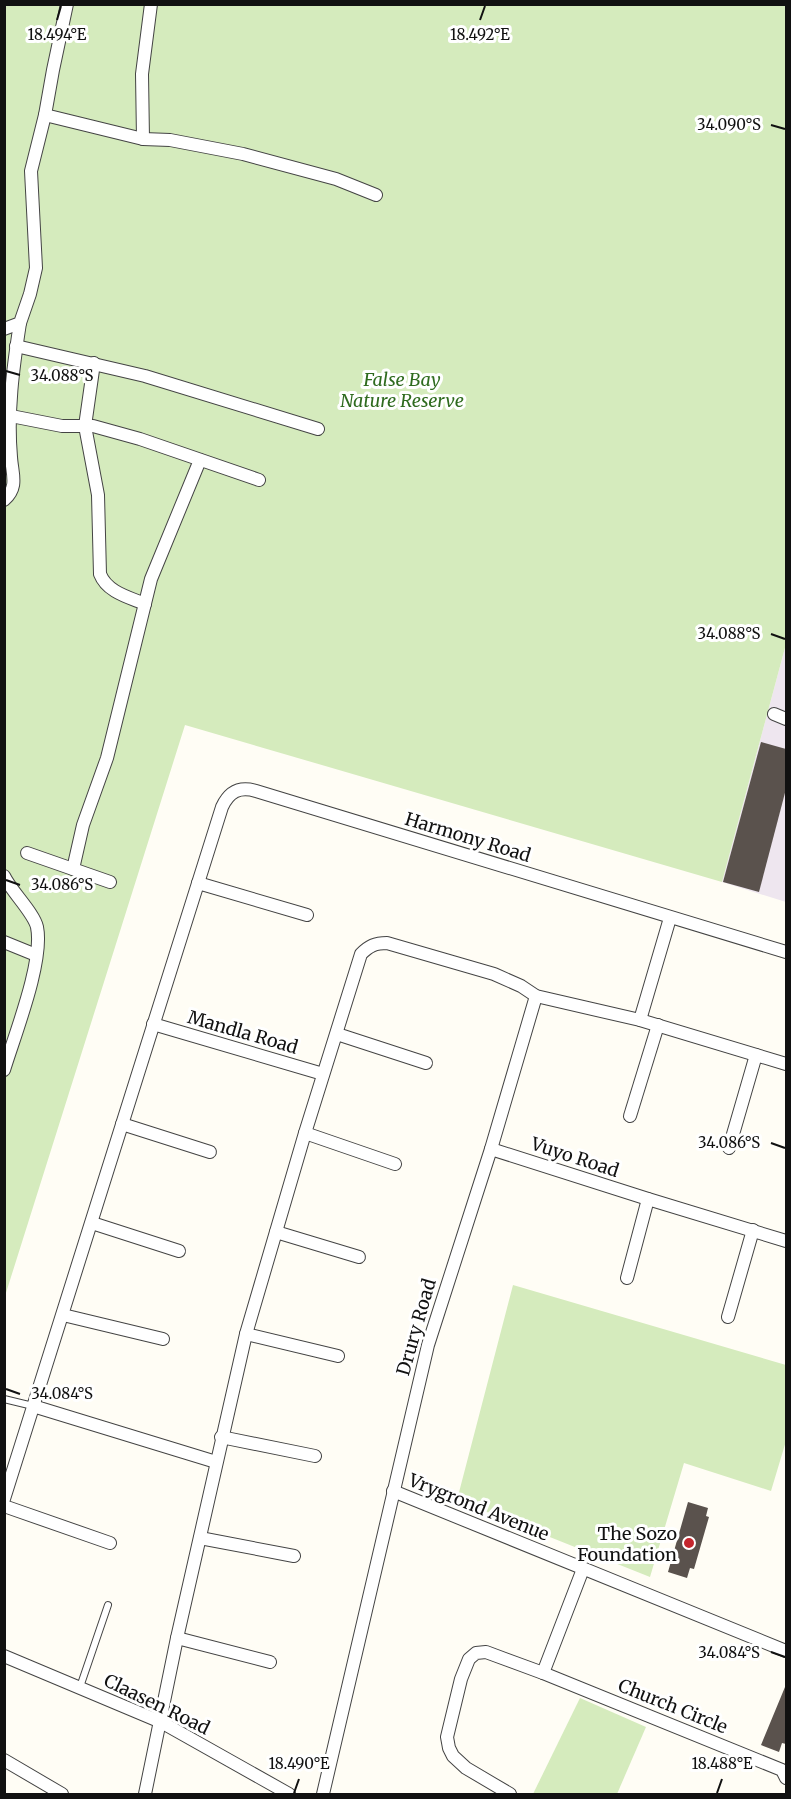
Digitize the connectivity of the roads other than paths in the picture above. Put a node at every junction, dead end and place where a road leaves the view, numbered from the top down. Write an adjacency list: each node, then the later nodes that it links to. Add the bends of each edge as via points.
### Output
1 (68, 4): 3 (street)
2 (151, 4): 4 (street, via 142,74)
3 (45, 115): 4 (street); 6 (street, via 31,171 36,268)
4 (143, 139): 5 (street, via 170,140 243,154 336,179)
5 (376, 195)
6 (20, 323): 7 (street); 8 (street)
7 (4, 329)
8 (16, 346): 9 (street); 10 (street)
9 (94, 363): 11 (street); 12 (street)
10 (11, 416): 11 (street, via 62,426); 15 (street, via 14,478 13,490)
11 (85, 426): 13 (street, via 140,439); 16 (street, via 98,495 103,583)
12 (318, 429)
13 (200, 460): 14 (street); 16 (street, via 151,579)
14 (259, 480)
15 (4, 500)
16 (145, 604): 18 (street, via 107,758 83,825)
17 (27, 853): 18 (street)
18 (73, 869): 20 (street)
19 (4, 876): 26 (street, via 37,924)
20 (110, 882)
21 (198, 883): 22 (street); 23 (street, Harmony Road, via 226,797 249,789); 29 (street, Harmony Road)
22 (307, 915)
23 (670, 918): 25 (street, Harmony Road); 28 (street)
24 (4, 942): 26 (street)
25 (786, 952)
26 (36, 955): 35 (street)
27 (536, 996): 28 (street); 31 (street, via 494,974 377,943 368,947 357,964); 41 (street, Drury Road)
28 (640, 1020): 30 (street)
29 (153, 1024): 36 (street, Mandla Road); 38 (street, Harmony Road)
30 (658, 1025): 32 (street); 37 (street)
31 (337, 1034): 33 (street); 36 (street)
32 (756, 1055): 34 (street); 40 (street)
33 (426, 1063)
34 (786, 1064)
35 (4, 1070)
36 (323, 1074): 39 (street)
37 (630, 1116)
38 (122, 1124): 42 (street); 45 (street, Harmony Road)
39 (304, 1133): 43 (street); 47 (street)
40 (729, 1148)
41 (491, 1149): 44 (street, Vuyo Road); 62 (street, Drury Road, via 428,1345)
42 (210, 1152)
43 (395, 1164)
44 (648, 1199): 46 (street, Vuyo Road); 51 (street)
45 (92, 1223): 49 (street); 52 (street, Harmony Road)
46 (753, 1230): 48 (street, Vuyo Road); 53 (street)
47 (276, 1232): 50 (street); 54 (street)
48 (786, 1240)
49 (179, 1251)
50 (360, 1257)
51 (627, 1278)
52 (63, 1315): 55 (street); 58 (street, Harmony Road)
53 (728, 1317)
54 (246, 1334): 56 (street); 59 (street)
55 (163, 1340)
56 (338, 1356)
57 (4, 1399): 58 (lane)
58 (33, 1406): 61 (street); 63 (street, Harmony Road)
59 (221, 1437): 60 (street); 61 (street)
60 (315, 1456)
61 (216, 1462): 65 (street)
62 (393, 1491): 68 (street, Vrygrond Avenue); 82 (street, Drury Road)
63 (4, 1499)
64 (4, 1506): 66 (street)
65 (200, 1538): 67 (street); 70 (street)
66 (110, 1543)
67 (294, 1556)
68 (584, 1569): 71 (street, Vrygrond Avenue); 74 (street)
69 (108, 1605): 75 (lane)
70 (177, 1638): 73 (street); 76 (street)
71 (786, 1651)
72 (4, 1656): 75 (street, Claasen Road)
73 (270, 1662)
74 (543, 1673): 78 (street, Church Circle, via 782,1770); 83 (street, Church Circle, via 486,1652 469,1659 461,1678 447,1737 449,1748 466,1768)
75 (80, 1688): 76 (street, Claasen Road)
76 (161, 1722): 80 (street); 81 (street, Claasen Road)
77 (4, 1760): 79 (street)
78 (786, 1778)
79 (62, 1794)
80 (145, 1794)
81 (289, 1794)
82 (323, 1794)
83 (510, 1794)

